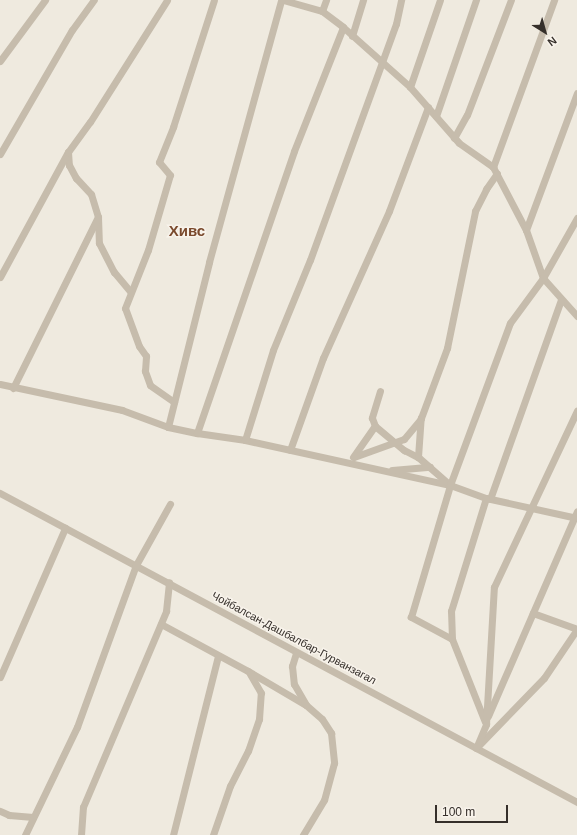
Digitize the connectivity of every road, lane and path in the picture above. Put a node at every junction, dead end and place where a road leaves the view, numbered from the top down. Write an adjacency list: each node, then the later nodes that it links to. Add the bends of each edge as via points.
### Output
1 (45, 0): 17 (street)
2 (94, 0): 25 (street, via 72,30)
3 (167, 0): 24 (street, via 90,122)
4 (214, 0): 32 (street, via 173,127 159,162 170,175 148,250)
5 (282, 0): 13 (street); 38 (street, via 209,262)
6 (326, 0): 14 (street)
7 (364, 0): 16 (street)
8 (401, 0): 18 (street)
9 (440, 0): 19 (street)
10 (476, 0): 22 (street)
11 (511, 0): 23 (street, via 467,115)
12 (554, 0): 26 (street)
13 (295, 1): 14 (street)
14 (322, 12): 15 (street)
15 (343, 27): 16 (street); 43 (street, via 294,151)
16 (352, 36): 18 (street)
17 (0, 61)
18 (383, 62): 19 (street); 44 (street, via 310,260 273,350)
19 (410, 87): 21 (street)
20 (577, 93): 29 (street)
21 (428, 107): 22 (street); 46 (street, via 389,212 323,358)
22 (436, 116): 23 (street)
23 (454, 138): 26 (street)
24 (68, 152): 27 (street, via 69,165 76,178 91,194); 30 (street)
25 (0, 154)
26 (495, 170): 29 (street); 40 (street, via 475,211 447,348)
27 (98, 217): 32 (street, via 100,243 118,278); 36 (street)
28 (577, 219): 31 (street)
29 (526, 230): 31 (street)
30 (0, 277)
31 (543, 278): 33 (street); 52 (street, via 510,322)
32 (131, 292): 38 (street, via 125,308 139,346 146,356 145,372 150,385)
33 (561, 300): 34 (street); 54 (street)
34 (577, 316)
35 (0, 384): 36 (street)
36 (13, 388): 41 (street, via 122,410)
37 (380, 391): 42 (street, via 372,418)
38 (174, 402): 41 (street)
39 (577, 411): 56 (street)
40 (421, 418): 45 (street, via 408,435); 48 (street)
41 (168, 426): 43 (street)
42 (375, 426): 45 (street); 47 (street)
43 (197, 433): 44 (street)
44 (245, 440): 46 (street)
45 (395, 444): 47 (street); 48 (street)
46 (290, 450): 49 (street)
47 (354, 456): 49 (street)
48 (418, 457): 50 (street)
49 (349, 463): 51 (street)
50 (430, 467): 51 (street); 52 (street)
51 (384, 470): 52 (street)
52 (450, 485): 54 (street); 63 (street, via 411,617)
53 (0, 493): 58 (street, Чойбалсан-Дашбалбар-Гурванзагал)
54 (488, 498): 56 (street); 63 (street, via 450,611)
55 (170, 504): 59 (street)
56 (531, 508): 57 (street); 69 (street, via 494,587)
57 (576, 516): 61 (street)
58 (66, 528): 59 (street, Чойбалсан-Дашбалбар-Гурванзагал); 67 (street)
59 (136, 565): 60 (street, Чойбалсан-Дашбалбар-Гурванзагал); 73 (street, via 77,727)
60 (169, 582): 62 (street, via 166,611); 64 (street, Чойбалсан-Дашбалбар-Гурванзагал)
61 (533, 613): 69 (street, via 501,683); 70 (street, via 577,629 544,678)
62 (161, 624): 65 (street); 75 (street, via 83,807)
63 (452, 639): 69 (street)
64 (296, 653): 68 (street, via 292,666 294,684); 70 (street, Чойбалсан-Дашбалбар-Гурванзагал)
65 (218, 656): 66 (street); 76 (street)
66 (248, 671): 68 (street); 77 (street, via 261,693 259,719 248,751 230,786)
67 (0, 677)
68 (306, 705): 78 (street, via 322,720 331,734 334,763 324,800)
69 (486, 724): 70 (street)
70 (476, 748): 71 (street, Чойбалсан-Дашбалбар-Гурванзагал)
71 (577, 802)
72 (0, 811): 73 (street)
73 (33, 817): 74 (street)
74 (25, 835)
75 (81, 835)
76 (173, 835)
77 (213, 835)
78 (303, 835)

